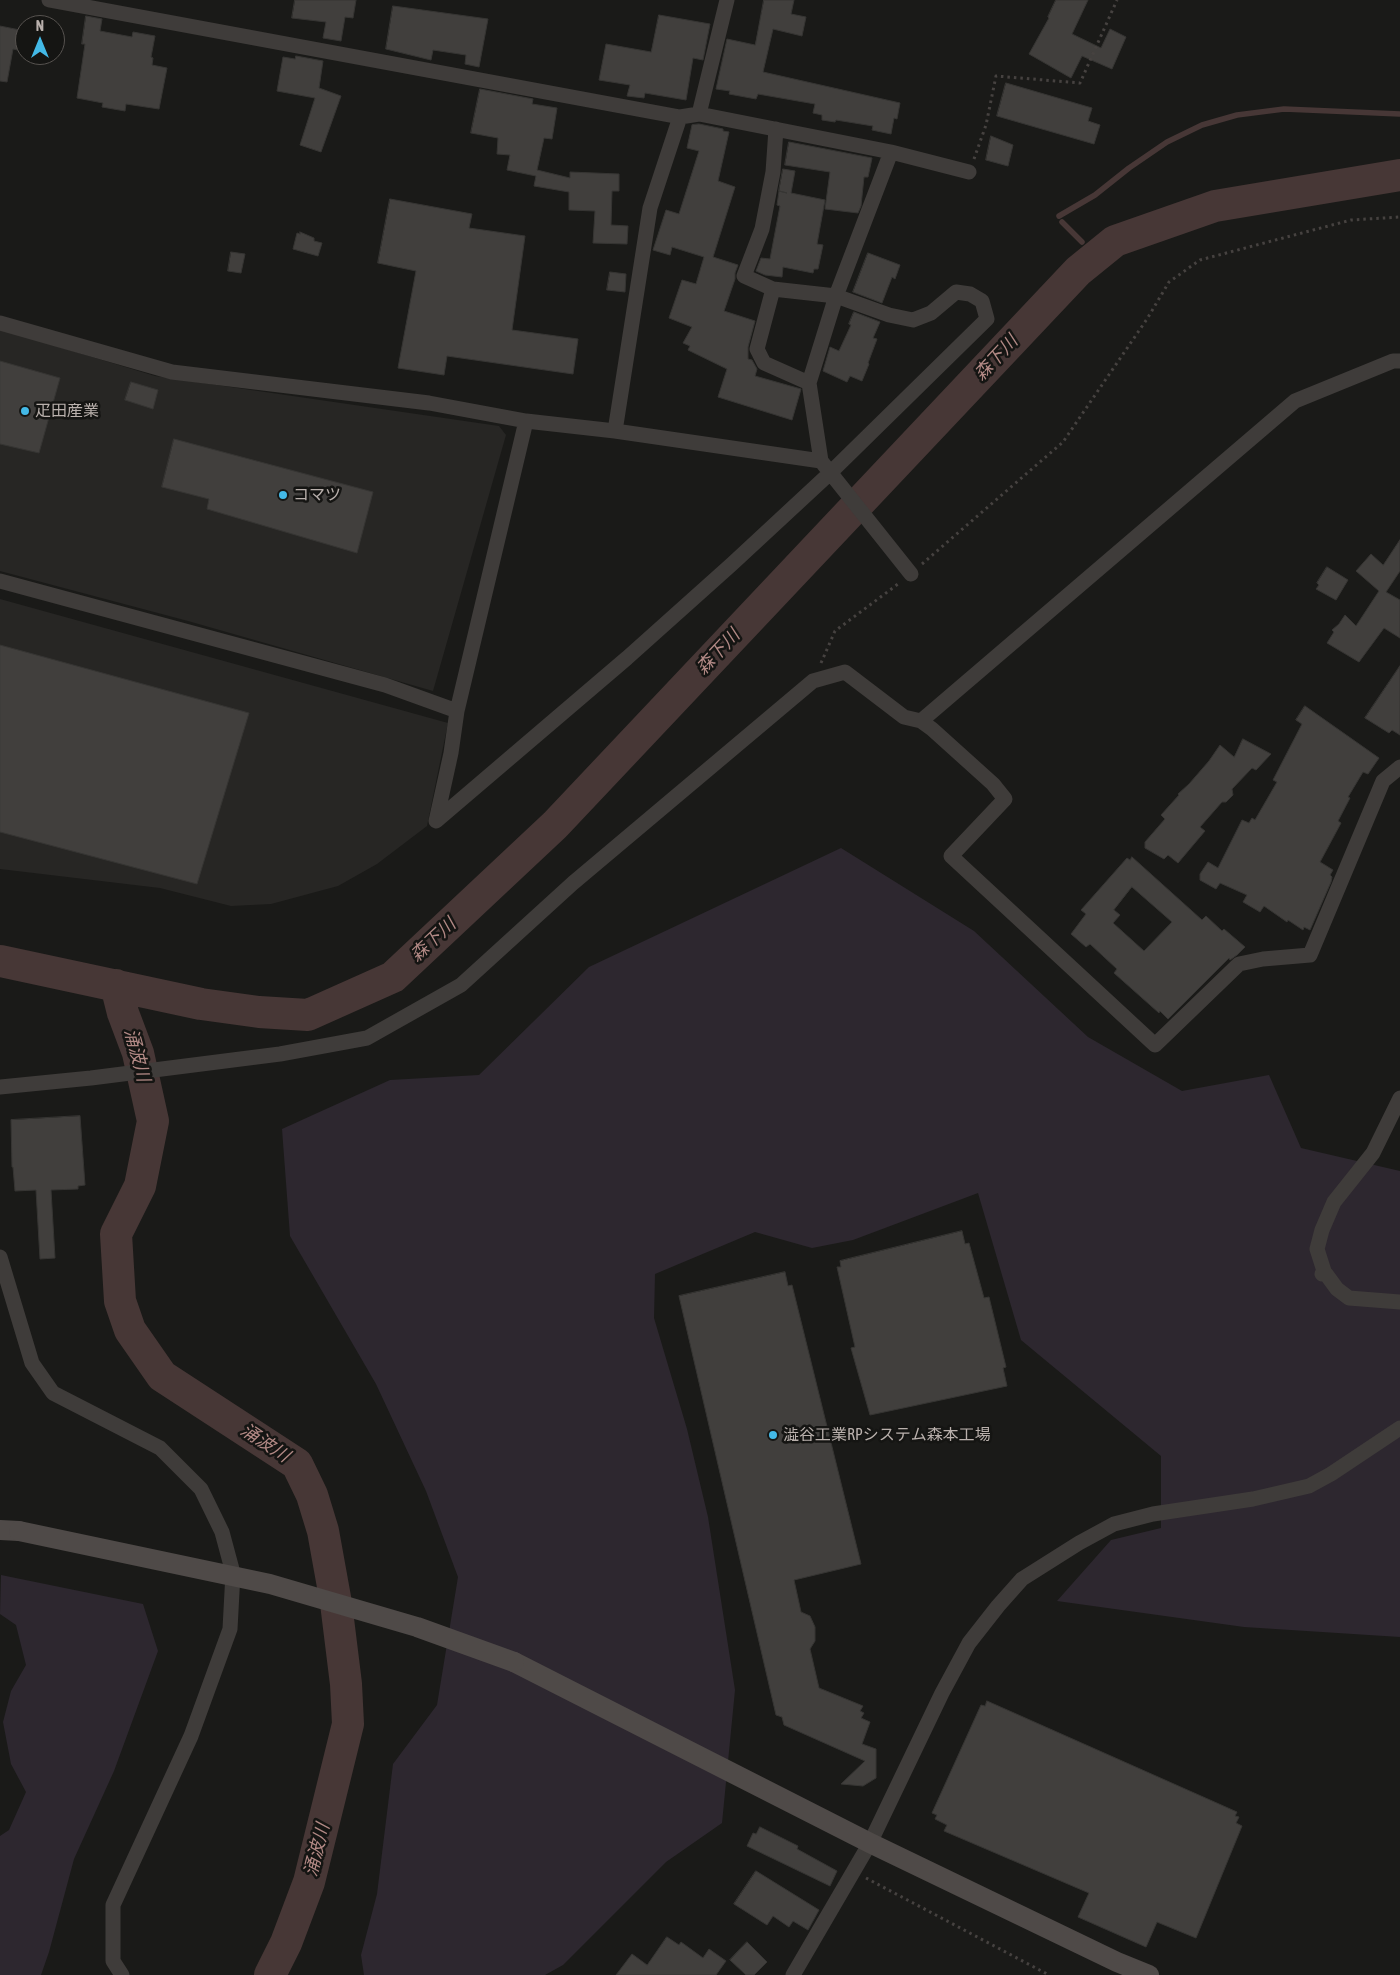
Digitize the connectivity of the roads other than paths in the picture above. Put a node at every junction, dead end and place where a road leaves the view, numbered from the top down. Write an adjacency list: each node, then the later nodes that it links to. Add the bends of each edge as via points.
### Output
1 (49, 0): 4 (street)
2 (727, 0): 3 (street)
3 (699, 114): 4 (street); 5 (street)
4 (680, 117): 14 (street, via 650,208)
5 (776, 129): 6 (street); 8 (street, via 773,172 762,229 744,276)
6 (891, 152): 7 (street); 9 (street)
7 (969, 172)
8 (773, 289): 9 (street); 12 (street, via 757,349 764,363)
9 (836, 296): 12 (street); 15 (street, via 913,320 931,313 956,292 970,294 982,302 987,319)
10 (0, 323): 13 (street, via 172,372 429,404)
11 (1400, 361): 19 (street, via 1295,401)
12 (809, 383): 15 (street)
13 (526, 421): 14 (street); 18 (street)
14 (615, 431): 15 (street)
15 (828, 472): 16 (street); 18 (street, via 627,658 436,821)
16 (908, 569)
17 (0, 581): 18 (street, via 385,686)
18 (457, 711)
19 (921, 721): 20 (street, via 993,784 1004,800 951,856 1155,1045 1239,964 1310,955 1383,781); 21 (street, via 904,717 845,672 813,681 573,883 461,985 367,1038 280,1054)
20 (1400, 767)
21 (0, 1087)
22 (1400, 1098): 24 (street, via 1373,1152 1334,1202 1317,1249 1324,1271 1322,1274 1326,1274 1349,1298)
23 (0, 1257): 28 (street, via 32,1363 54,1392 160,1448 194,1482 222,1532 233,1573 230,1629 191,1736 112,1905 113,1961)
24 (1400, 1302)
25 (1400, 1428): 27 (street, via 1309,1486 1114,1524 1022,1579 969,1643)
26 (10, 1530): 27 (street, bridge, via 270,1584 417,1626 514,1662)
27 (870, 1842): 29 (street); 30 (street)
28 (122, 1975)
29 (793, 1975)
30 (1149, 1975)

